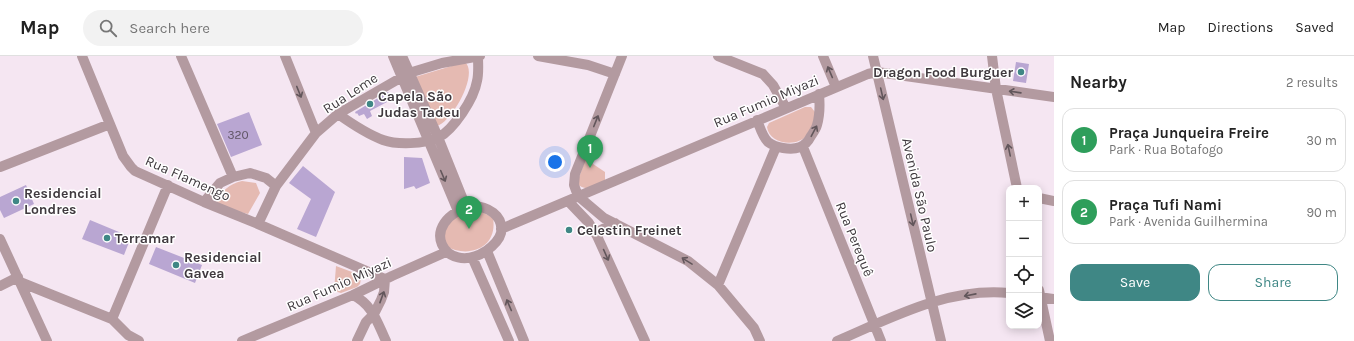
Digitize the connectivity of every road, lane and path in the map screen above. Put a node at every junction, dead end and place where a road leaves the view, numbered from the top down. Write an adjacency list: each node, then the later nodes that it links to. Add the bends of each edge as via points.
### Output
1 (82, 56): 24 (street, Rua Flamengo)
2 (181, 56): 30 (street)
3 (284, 56): 25 (street, one-way to 25)
4 (393, 56): 16 (street)
5 (402, 56): 16 (street)
6 (479, 56): 16 (street, Rua Leme, via 442,63); 26 (street, via 477,81 468,106 453,124)
7 (538, 56): 13 (street)
8 (622, 56): 15 (street)
9 (718, 56): 21 (street, via 763,74 773,85)
10 (823, 56): 17 (street, one-way to 10)
11 (873, 56): 14 (street, Avenida São Paulo)
12 (992, 56): 18 (street)
13 (588, 60): 15 (street)
14 (877, 72): 17 (street, Rua Fumio Miyazi); 18 (street, Rua Fumio Miyazi); 56 (street, Avenida São Paulo, one-way to 56)
15 (615, 74): 34 (street, one-way to 15, via 574,185 575,174)
16 (406, 75): 22 (street, Rua Leme); 26 (street)
17 (836, 87): 19 (street, Rua Fumio Miyazi)
18 (996, 89): 20 (street, Rua Fumio Miyazi, one-way to 18); 32 (street, one-way to 18)
19 (819, 94): 21 (street, Rua Fumio Miyazi); 28 (street, one-way to 19, via 817,126 820,111)
20 (1054, 97)
21 (786, 108): 23 (street, Rua Fumio Miyazi)
22 (338, 114): 25 (street, Rua Leme); 26 (street, via 357,128 384,141 406,143)
23 (757, 120): 27 (street, via 764,136); 34 (street, Rua Fumio Miyazi)
24 (110, 124): 29 (street); 31 (street, Rua Flamengo, via 131,167)
25 (316, 133): 33 (street, Rua Leme)
26 (433, 139): 39 (street)
27 (776, 147): 28 (street); 50 (street)
28 (803, 147): 60 (street, Rua Perequê)
29 (0, 167)
30 (233, 177): 33 (street, via 250,173 266,178); 38 (street, via 220,183)
31 (168, 185): 38 (street, Rua Flamengo); 59 (street)
32 (1016, 185)
33 (276, 186): 41 (street, Rua Leme)
34 (578, 196): 36 (street, Rua Fumio Miyazi); 40 (street, via 596,212)
35 (1042, 198): 37 (street)
36 (568, 200): 42 (street, Rua Fumio Miyazi); 43 (street)
37 (1054, 200)
38 (204, 202): 41 (street, Rua Flamengo)
39 (462, 209): 42 (street, via 481,206 491,210 498,217); 46 (street, via 448,218 442,227 441,243)
40 (615, 223): 43 (street, via 601,230); 50 (street, one-way to 40, via 688,261)
41 (258, 224): 49 (street, Rua Flamengo)
42 (501, 229): 45 (street, via 497,243)
43 (597, 236): 68 (street, one-way to 68)
44 (0, 239): 48 (street)
45 (487, 251): 47 (street); 67 (street, one-way to 45)
46 (446, 252): 47 (street, via 462,258); 49 (street, Rua Fumio Miyazi)
47 (472, 257): 66 (street)
48 (19, 280): 51 (street); 59 (street); 61 (street)
49 (384, 280): 53 (street, Rua Fumio Miyazi); 58 (street, one-way to 49, via 384,292)
50 (718, 285): 69 (street, via 754,328)
51 (0, 286)
52 (1006, 293): 56 (street, one-way to 56, via 976,293)
53 (353, 295): 58 (street, via 362,299); 63 (street, Rua Fumio Miyazi)
54 (1042, 295): 55 (street)
55 (1054, 299)
56 (931, 302): 60 (street); 72 (street, Avenida São Paulo)
57 (1042, 303): 73 (street)
58 (374, 314): 64 (street, via 366,322); 65 (street)
59 (112, 319): 62 (street, via 128,335)
60 (875, 325): 70 (street); 71 (street, Rua Perequê)
61 (47, 341)
62 (139, 341)
63 (242, 341)
64 (357, 341)
65 (386, 341)
66 (509, 341)
67 (524, 341)
68 (645, 341)
69 (760, 341)
70 (836, 341)
71 (881, 341)
72 (941, 341)
73 (1050, 341)

